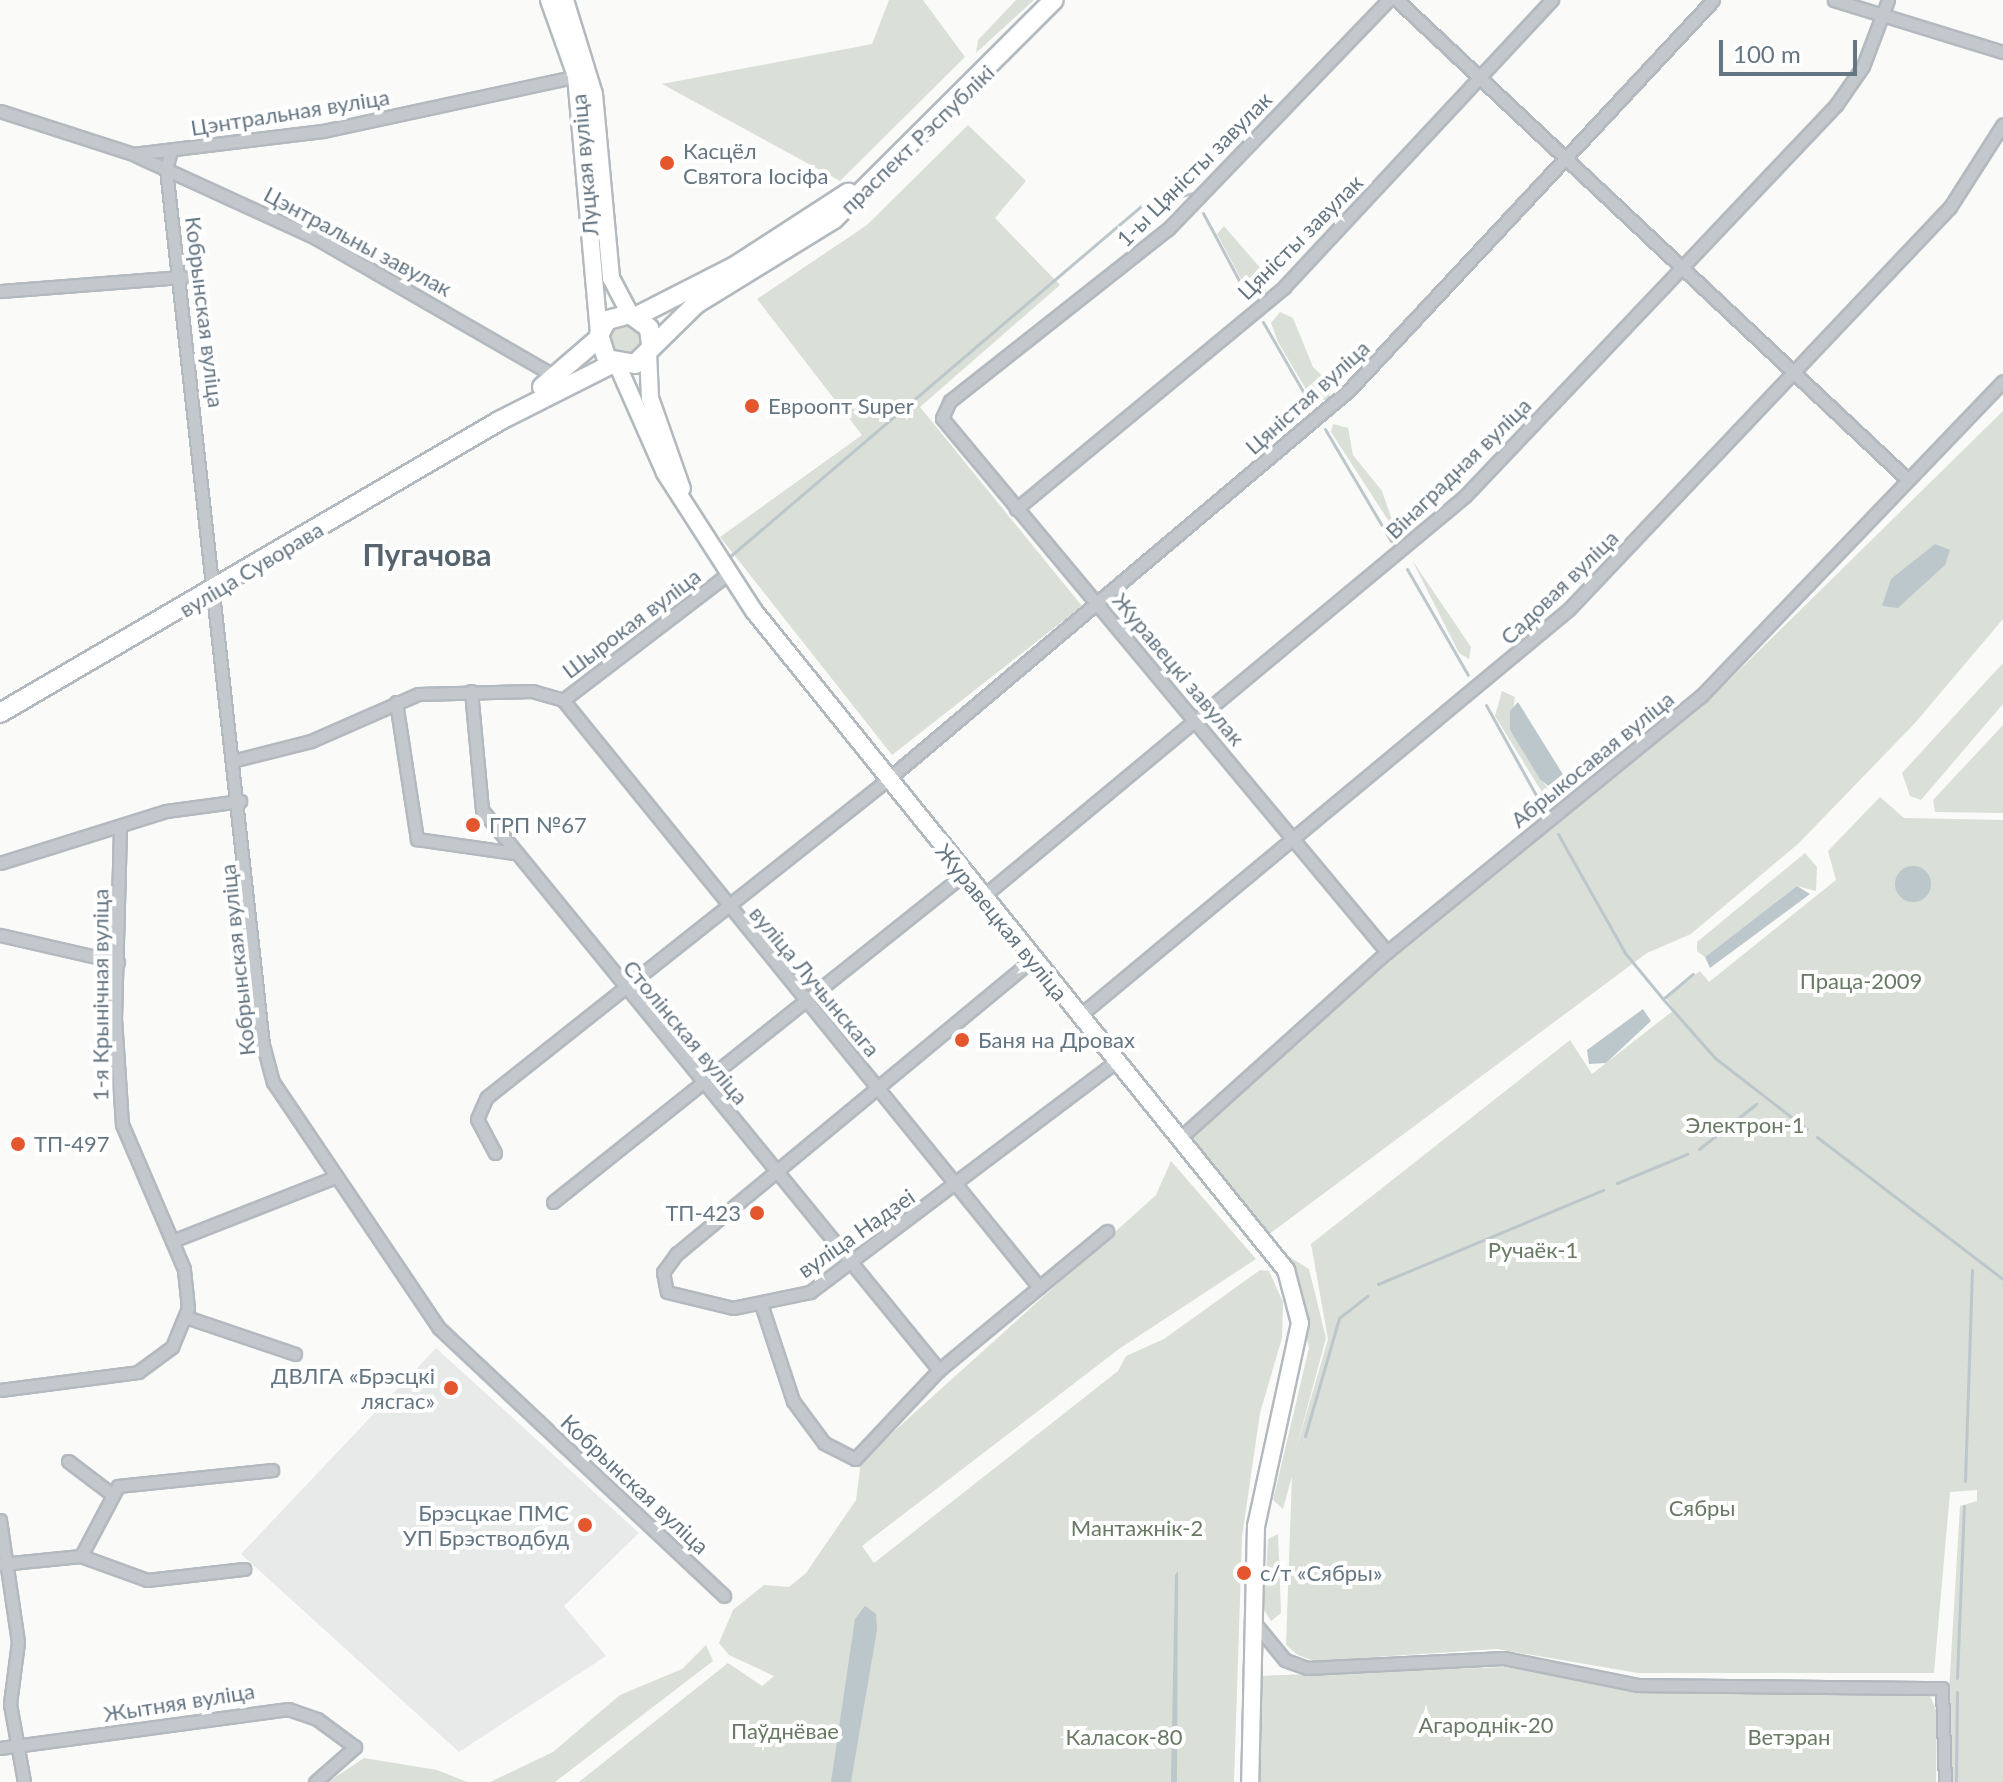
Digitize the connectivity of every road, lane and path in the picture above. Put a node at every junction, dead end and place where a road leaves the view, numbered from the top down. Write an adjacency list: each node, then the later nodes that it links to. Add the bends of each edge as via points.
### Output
1 (549, 0): 13 (street, Луцкая вуліца)
2 (565, 0): 13 (street, Луцкая вуліца)
3 (1038, 0): 24 (main road, праспект Рэспублікі, via 889,157 830,207)
4 (1054, 0): 26 (main road, праспект Рэспублікі, via 860,198 696,304)
5 (1388, 0): 31 (street, 1-ы Цяністы завулак, via 1168,229)
6 (1397, 0): 14 (street)
7 (1552, 0): 14 (street, Цяністы завулак)
8 (1713, 0): 19 (street, Цяністая вуліца)
9 (1834, 0): 11 (street)
10 (1888, 0): 11 (street, Вінаградная вуліца)
11 (1884, 15): 12 (street); 21 (street, Вінаградная вуліца, via 1847,92)
12 (2003, 52)
13 (583, 74): 17 (street, Цэнтральная вуліца, via 323,131); 24 (street, Луцкая вуліца, via 611,278); 25 (street, Луцкая вуліца)
14 (1479, 78): 19 (street); 34 (street, Цяністы завулак, via 1284,287)
15 (0, 111): 18 (street, Цэнтральная вуліца)
16 (2003, 124): 28 (street, Садовая вуліца, via 1950,207)
17 (171, 151): 18 (street, Цэнтральная вуліца); 20 (street, Кобрынская вуліца)
18 (133, 154): 20 (street, Цэнтральны завулак)
19 (1565, 163): 21 (street); 38 (street, Цяністая вуліца, via 1362,378)
20 (166, 169): 22 (street, Кобрынская вуліца); 29 (street, Цэнтральны завулак, via 394,280)
21 (1681, 274): 28 (street); 43 (street, Вінаградная вуліца, via 1450,510)
22 (182, 277): 23 (street); 37 (street, Кобрынская вуліца)
23 (0, 291)
24 (634, 315): 25 (main road, праспект Рэспублікі, via 607,320); 26 (main road)
25 (599, 336): 27 (main road); 29 (main road, вуліца Суворава)
26 (650, 349): 27 (main road, праспект Рэспублікі, via 635,364); 35 (street, Журавецкая вуліца, via 650,398)
27 (616, 364): 32 (main road, вуліца Суворава); 35 (street, Журавецкая вуліца, via 651,447)
28 (1790, 374): 33 (street); 48 (street, Садовая вуліца, via 1551,626)
29 (556, 377): 32 (main road, вуліца Суворава)
30 (2003, 381): 33 (street, Абрыкосавая вуліца)
31 (942, 414): 34 (street, Журавецкі завулак, via 948,432)
32 (499, 421): 37 (main road, вуліца Суворава)
33 (1905, 477): 55 (street, Абрыкосавая вуліца, via 1701,696)
34 (1016, 509): 38 (street, Журавецкі завулак)
35 (690, 514): 36 (street, Журавецкая вуліца)
36 (728, 574): 40 (street, Шырокая вуліца); 45 (street, Журавецкая вуліца)
37 (217, 588): 42 (main road, вуліца Суворава); 44 (street, Кобрынская вуліца)
38 (1098, 603): 43 (street, Журавецкі завулак); 45 (street, Цяністая вуліца)
39 (471, 691): 40 (street, Шырокая вуліца, via 532,691); 41 (street, Шырокая вуліца); 49 (street, Столінская вуліца, via 476,796)
40 (563, 700): 53 (street, вуліца Лучынскага)
41 (396, 702): 44 (street, Шырокая вуліца, via 311,741); 49 (street, via 414,834 426,843)
42 (0, 713)
43 (1196, 720): 48 (street, Журавецкі завулак); 52 (street, Вінаградная вуліца)
44 (236, 760): 46 (street, Кобрынская вуліца)
45 (887, 780): 51 (street, Журавецкая вуліца); 53 (street, Цяністая вуліца)
46 (240, 801): 47 (street, via 166,811); 67 (street, Кобрынская вуліца, via 266,1059)
47 (120, 827): 50 (street); 57 (street, 1-я Крынічная вуліца)
48 (1295, 838): 55 (street, Журавецкі завулак); 60 (street, Садовая вуліца)
49 (514, 853): 58 (street, Столінская вуліца)
50 (0, 863)
51 (963, 875): 52 (street, Журавецкая вуліца); 59 (street)
52 (981, 898): 56 (street, Журавецкая вуліца)
53 (728, 908): 58 (street, Цяністая вуліца); 59 (street, вуліца Лучынскага)
54 (0, 935): 57 (street)
55 (1387, 952): 64 (street, Абрыкосавая вуліца)
56 (1033, 959): 60 (street, Журавецкая вуліца); 63 (street)
57 (118, 962): 71 (street, 1-я Крынічная вуліца, via 122,1124)
58 (623, 989): 62 (street, Столінская вуліца); 65 (street, Цяністая вуліца, via 484,1100 479,1125)
59 (806, 1000): 62 (street); 63 (street, вуліца Лучынскага)
60 (1079, 1016): 61 (street, Журавецкая вуліца)
61 (1115, 1062): 64 (street, Журавецкая вуліца); 68 (street, вуліца Надзеі)
62 (703, 1083): 66 (street, Столінская вуліца); 69 (street)
63 (879, 1088): 66 (street); 68 (street, вуліца Лучынскага)
64 (1179, 1139): 87 (street, Журавецкая вуліца, via 1286,1270 1300,1323 1265,1465)
65 (495, 1153)
66 (775, 1170): 72 (street, Столінская вуліца); 74 (street, via 671,1259 662,1278 680,1300)
67 (335, 1177): 71 (street); 86 (street, Кобрынская вуліца, via 439,1328)
68 (957, 1184): 72 (street, вуліца Надзеі); 73 (street, вуліца Лучынскага)
69 (553, 1202)
70 (1107, 1231): 73 (street)
71 (172, 1241): 75 (street, 1-я Крынічная вуліца, via 187,1278)
72 (855, 1263): 74 (street, вуліца Надзеі, via 810,1292); 77 (street, Столінская вуліца)
73 (1039, 1287): 77 (street)
74 (762, 1307): 77 (street, via 793,1401 824,1443 855,1459)
75 (186, 1317): 76 (street); 78 (street, 1-я Крынічная вуліца, via 166,1355 138,1372)
76 (295, 1354)
77 (939, 1370)
78 (0, 1390)
79 (68, 1461): 81 (street)
80 (272, 1470): 81 (street, via 127,1483)
81 (109, 1492): 83 (street)
82 (0, 1520): 84 (street)
83 (81, 1556): 84 (street); 85 (street, via 137,1580)
84 (2, 1563): 88 (street, via 19,1651 10,1704)
85 (244, 1569)
86 (724, 1596)
87 (1250, 1618): 92 (street, Журавецкая вуліца); 93 (street, via 1278,1654 1307,1668 1504,1658 1638,1685 1942,1688)
88 (20, 1746): 89 (street, Жытняя вуліца); 90 (street); 91 (street, Жытняя вуліца, via 277,1708 308,1714 355,1747)
89 (0, 1748)
90 (24, 1782)
91 (315, 1782)
92 (1250, 1782)
93 (1945, 1782)

